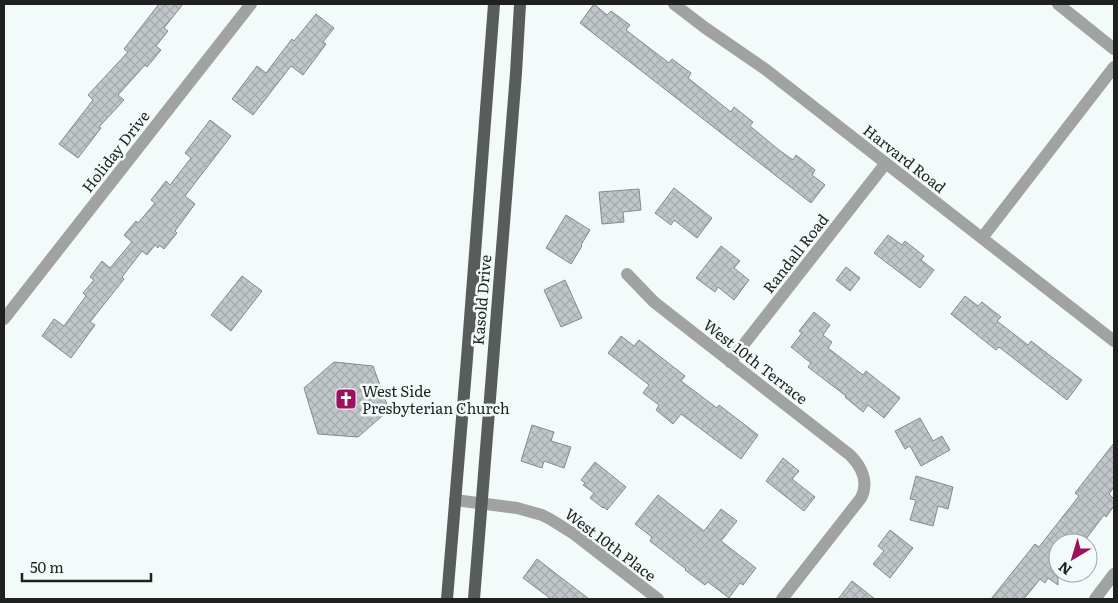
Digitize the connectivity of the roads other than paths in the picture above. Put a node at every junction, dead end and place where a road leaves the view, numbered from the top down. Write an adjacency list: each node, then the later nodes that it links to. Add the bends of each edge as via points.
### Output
1 (251, 4): 11 (street, Holiday Drive)
2 (494, 4): 14 (main road, Kasold Drive)
3 (520, 4): 15 (main road, Kasold Drive)
4 (674, 4): 8 (street, Harvard Road, via 765,69)
5 (1058, 4): 6 (street)
6 (1114, 50)
7 (1114, 66): 9 (street)
8 (886, 163): 9 (street, Harvard Road); 13 (street, Randall Road)
9 (982, 238): 12 (street, Harvard Road)
10 (627, 274): 13 (street, West 10th Terrace, via 654,302)
11 (4, 319)
12 (1114, 340)
13 (730, 362): 20 (street, West 10th Terrace, via 850,455 865,480 861,498)
14 (455, 500): 15 (street, West 10th Place); 17 (main road, Kasold Drive)
15 (481, 503): 18 (main road, Kasold Drive); 19 (street, West 10th Place, via 517,508 550,519)
16 (1114, 574): 21 (street)
17 (447, 599)
18 (474, 599)
19 (658, 599)
20 (782, 599)
21 (1095, 599)

